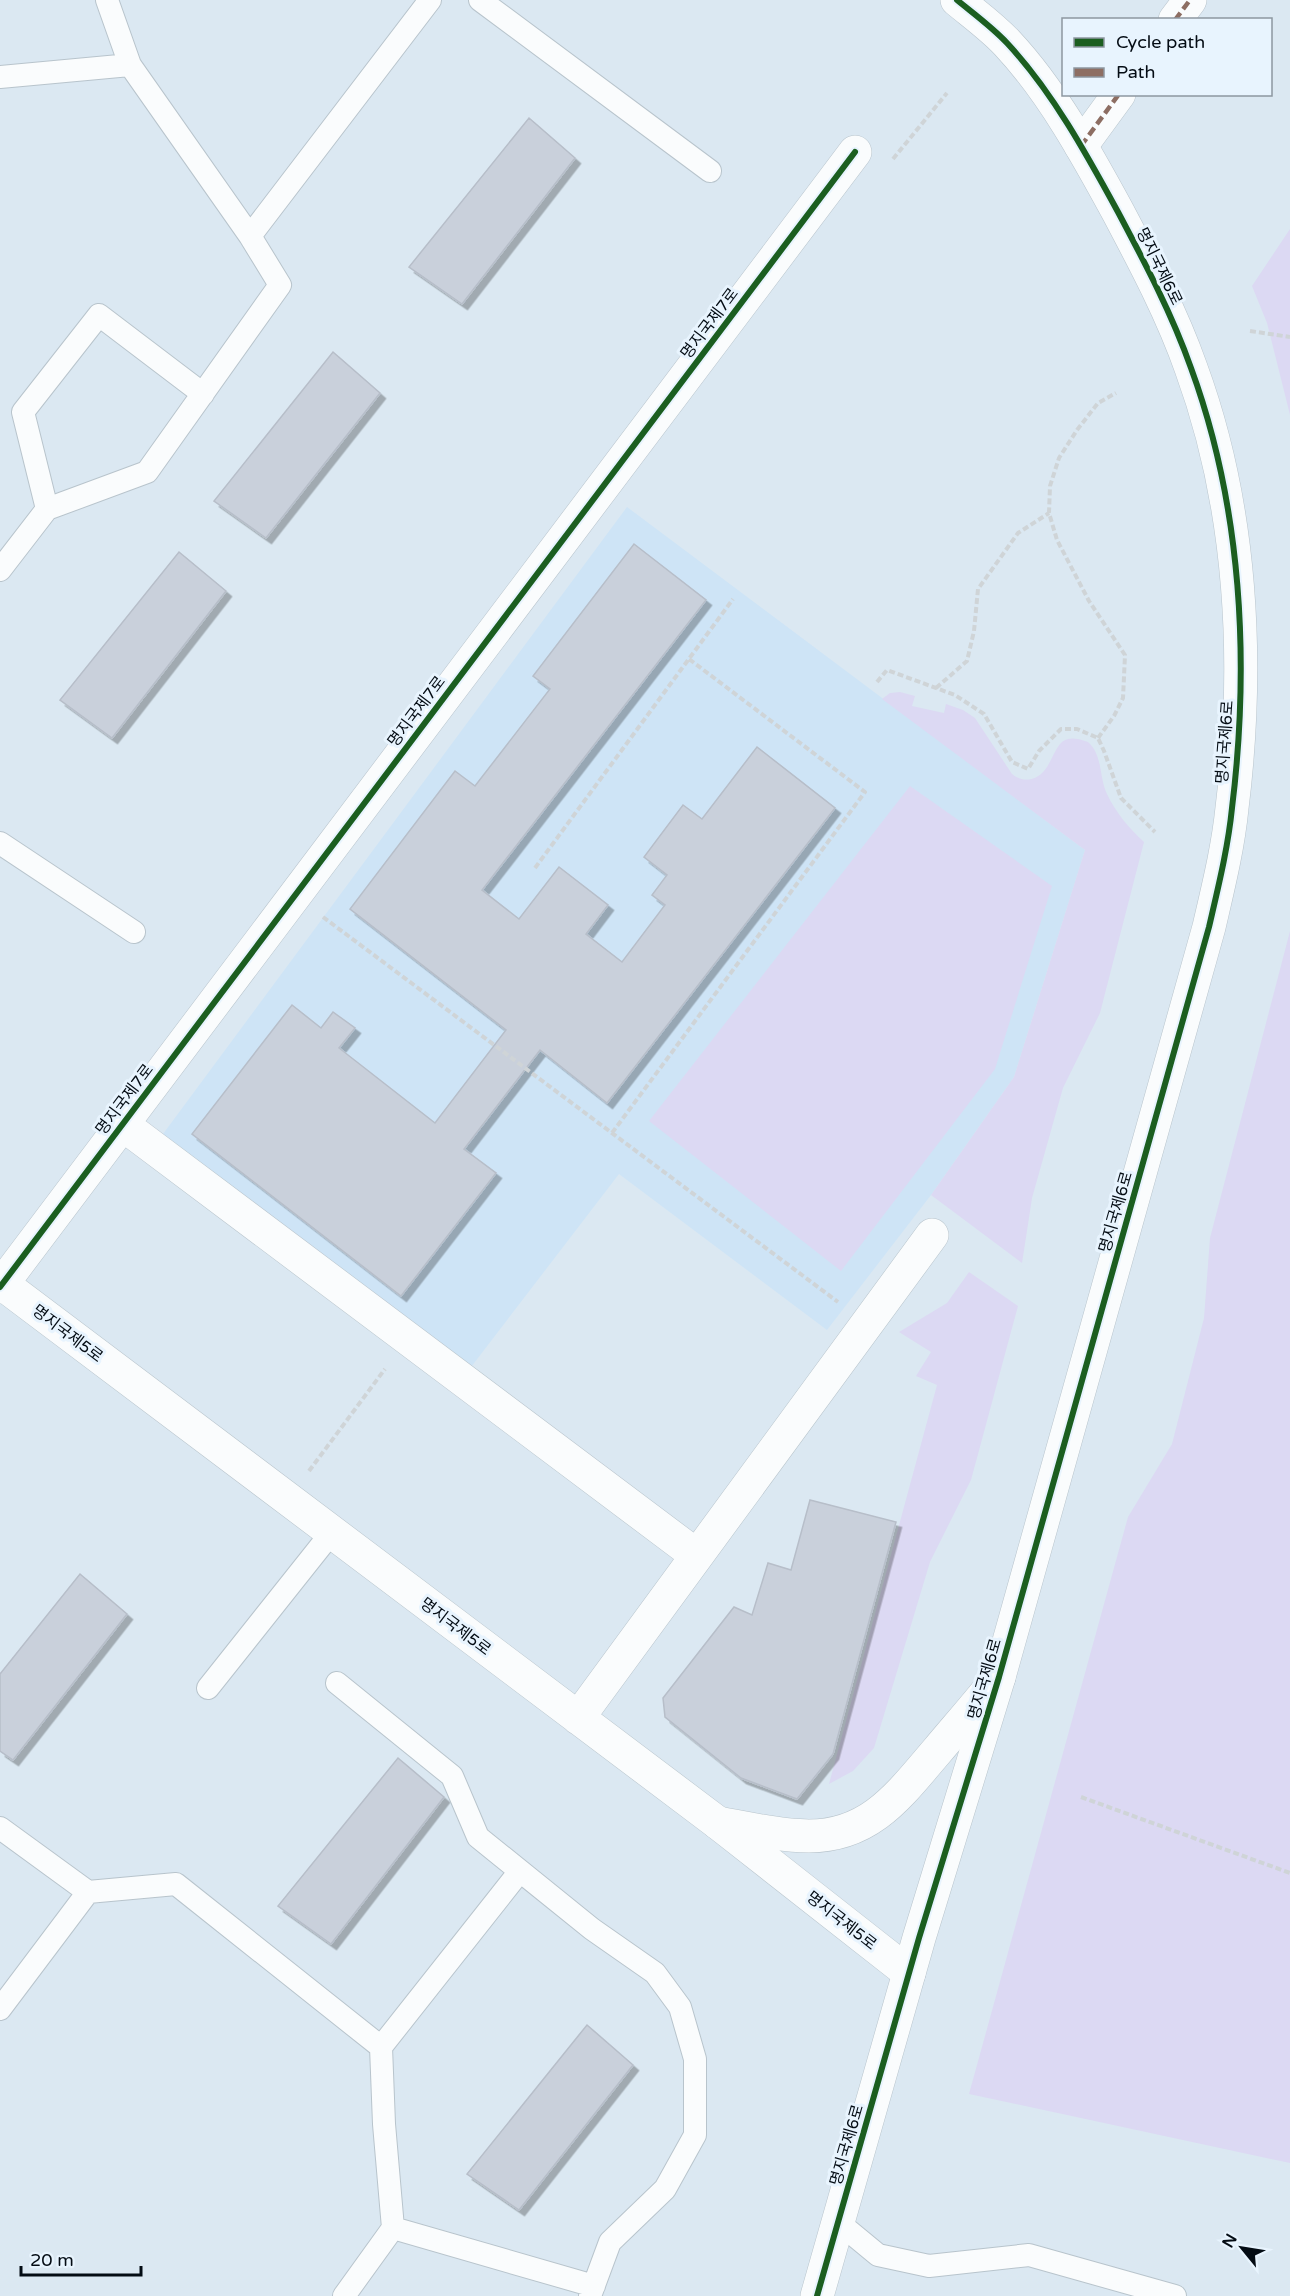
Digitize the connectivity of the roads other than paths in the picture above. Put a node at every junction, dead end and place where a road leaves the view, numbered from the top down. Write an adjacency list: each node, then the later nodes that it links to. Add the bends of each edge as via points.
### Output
1 (107, 0): 7 (lane)
2 (430, 0): 13 (lane)
3 (480, 0): 12 (lane)
4 (957, 0): 10 (street, 명지국제6로, via 1011,47)
5 (1190, 0): 6 (street)
6 (1176, 18)
7 (130, 64): 8 (lane); 13 (lane)
8 (0, 77)
9 (1117, 96): 10 (street)
10 (1078, 142): 24 (street, 명지국제6로, via 1150,272 1188,358 1204,408 1220,473 1236,571 1241,708 1232,810 1209,927)
11 (855, 152): 19 (street, 명지국제7로)
12 (710, 171)
13 (250, 236): 14 (lane, via 280,285)
14 (203, 394): 15 (lane, via 147,472); 15 (lane, via 99,315 23,412)
15 (47, 509): 16 (lane)
16 (0, 570)
17 (0, 843): 18 (lane)
18 (134, 932)
19 (122, 1124): 21 (street, 명지국제7로); 23 (street)
20 (932, 1235): 23 (street)
21 (1, 1284): 22 (street, 명지국제5로)
22 (332, 1533): 26 (lane); 27 (street, 명지국제5로)
23 (696, 1555): 27 (street)
24 (999, 1677): 28 (street, via 906,1788 867,1821 839,1832 810,1836); 32 (street, 명지국제6로)
25 (338, 1683): 30 (lane, via 452,1776 478,1837)
26 (208, 1688)
27 (578, 1718): 28 (street, 명지국제5로)
28 (718, 1823): 32 (street, 명지국제5로)
29 (0, 1828): 31 (lane)
30 (520, 1871): 34 (lane); 37 (lane, via 655,1973 680,2007 695,2059 695,2135 665,2189 610,2242)
31 (88, 1892): 33 (lane); 34 (lane, via 176,1884)
32 (909, 1972): 35 (street, 명지국제6로)
33 (0, 2009)
34 (381, 2047): 36 (lane)
35 (838, 2222): 39 (street, 명지국제6로); 40 (lane, via 878,2255 929,2266 1029,2255)
36 (393, 2228): 37 (lane); 38 (lane)
37 (592, 2291)
38 (344, 2296)
39 (817, 2296)
40 (1175, 2296)

